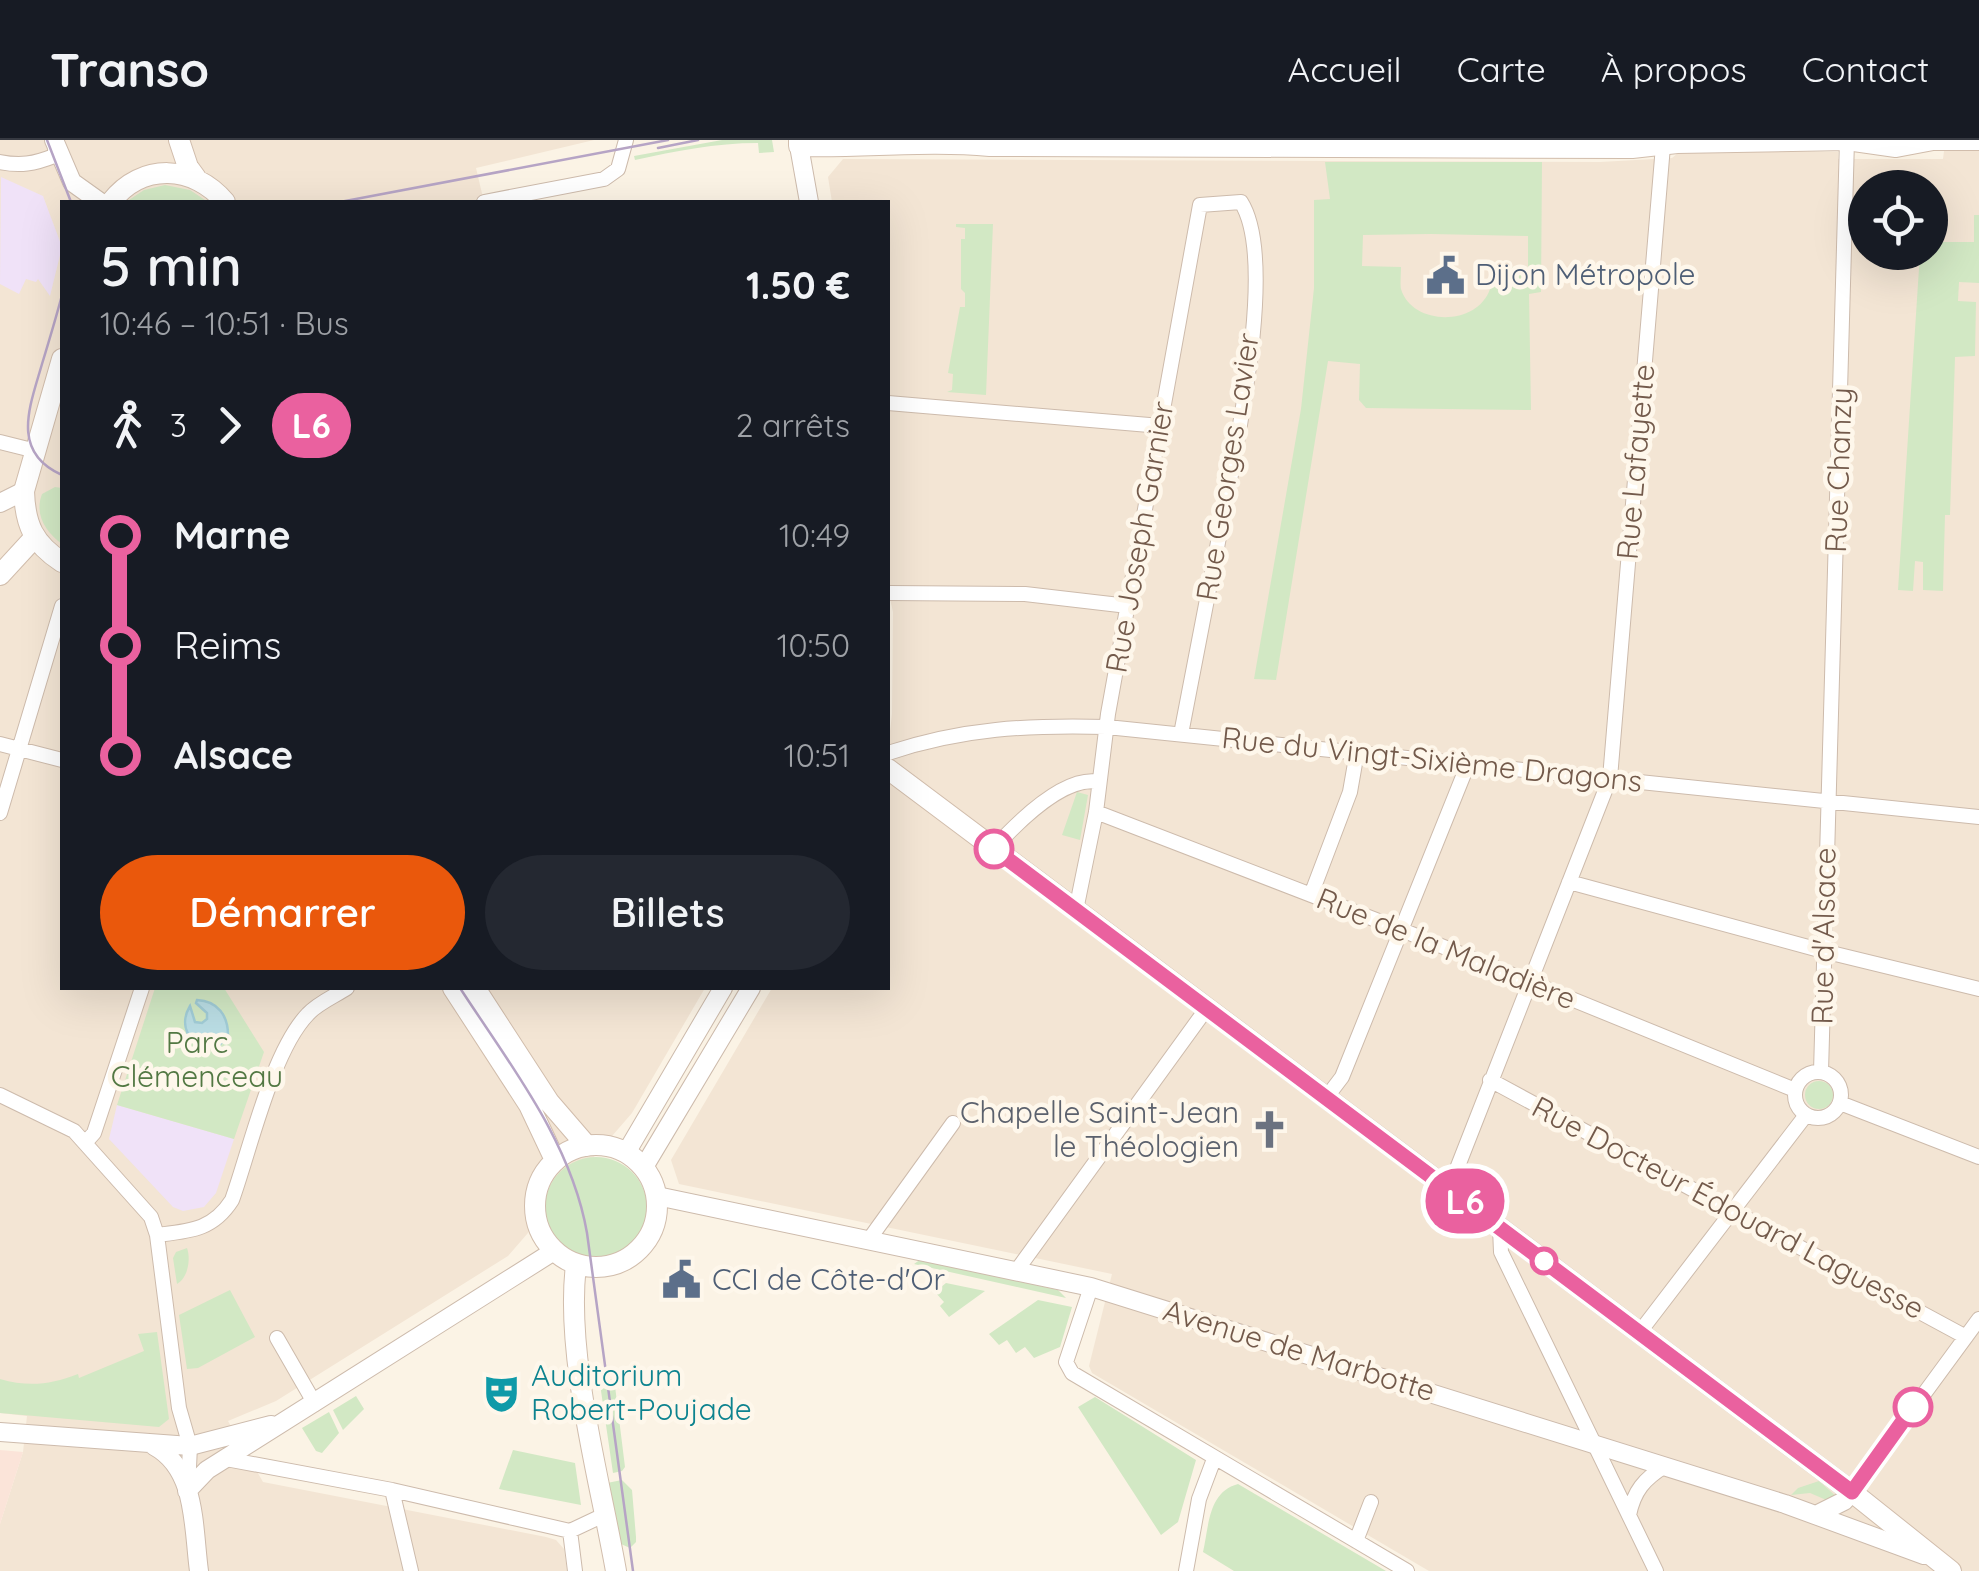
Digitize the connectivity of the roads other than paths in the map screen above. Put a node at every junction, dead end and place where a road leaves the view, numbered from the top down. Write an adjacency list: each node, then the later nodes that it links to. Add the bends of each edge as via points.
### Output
1 (178, 140): 10 (main road); 11 (main road)
2 (626, 140): 15 (street, via 618,169 604,179)
3 (1769, 140): 4 (main road); 8 (main road)
4 (1847, 140): 5 (main road, via 1896,147); 42 (street, Rue Chanzy)
5 (1979, 140)
6 (799, 143): 8 (main road); 16 (street)
7 (55, 144): 9 (street, via 54,156 38,162); 12 (street, via 72,182)
8 (1662, 146): 40 (street, Rue Lafayette)
9 (0, 162)
10 (158, 173): 11 (main road); 13 (main road, via 131,183)
11 (196, 178): 14 (main road)
12 (97, 200)
13 (113, 200)
14 (223, 200)
15 (494, 200)
16 (809, 200)
17 (1241, 202): 20 (street, Rue Joseph Garnier, via 1200,206); 32 (street, Rue Georges Lavier, via 1249,215 1256,274 1246,395)
18 (60, 366): 22 (main road)
19 (890, 403): 20 (street)
20 (1160, 426): 29 (street, Rue Joseph Garnier)
21 (0, 442): 22 (street)
22 (36, 452): 23 (main road)
23 (24, 491): 24 (street); 25 (main road)
24 (0, 503)
25 (34, 538): 26 (main road); 27 (main road)
26 (60, 560)
27 (0, 575)
28 (890, 594): 29 (street, via 1025,594)
29 (1128, 606): 31 (street, Rue Joseph Garnier)
30 (60, 613): 34 (street)
31 (1107, 727): 32 (street, Rue du Vingt-Sixième Dragons); 35 (street, Rue du Vingt-Sixième Dragons, via 998,728); 41 (street, Rue Joseph Garnier)
32 (1182, 734): 36 (street, Rue du Vingt-Sixième Dragons)
33 (0, 744): 34 (street)
34 (20, 749): 37 (street); 44 (street)
35 (890, 752)
36 (1356, 752): 38 (street, Rue du Vingt-Sixième Dragons); 48 (street, via 1350,792)
37 (60, 759)
38 (1468, 764): 40 (street, Rue du Vingt-Sixième Dragons); 50 (street)
39 (890, 770): 46 (main road)
40 (1610, 778): 42 (street, Rue du Vingt-Sixième Dragons); 47 (street, Rue Lafayette)
41 (1099, 782): 43 (street, Rue Joseph Garnier); 46 (street, via 1068,787)
42 (1827, 800): 45 (street, Rue du Vingt-Sixième Dragons); 51 (street, Rue d'Alsace)
43 (1096, 812): 48 (street, Rue de la Maladière); 49 (street, Rue Joseph Garnier)
44 (0, 813)
45 (1979, 817)
46 (994, 848): 49 (main road)
47 (1569, 882): 51 (street); 52 (street, Rue Lafayette)
48 (1310, 895): 50 (street, Rue de la Maladière)
49 (1076, 910): 60 (main road)
50 (1402, 930): 52 (street, Rue de la Maladière); 65 (street, via 1342,1077)
51 (1823, 952): 59 (street); 61 (street, Rue d'Alsace)
52 (1529, 981): 62 (street, Rue Lafayette); 63 (street, Rue de la Maladière)
53 (141, 990): 69 (street)
54 (344, 990): 79 (street, via 309,1012 288,1045 224,1214 197,1230)
55 (455, 990): 73 (main road, via 529,1105)
56 (476, 990): 70 (main road)
57 (722, 990): 71 (street)
58 (750, 990): 74 (street)
59 (1979, 990)
60 (1207, 1008): 65 (main road); 83 (street)
61 (1820, 1072): 63 (street, via 1803,1076); 66 (street, via 1836,1080)
62 (1490, 1080): 75 (street, Rue Lafayette); 77 (street, Rue Docteur Édouard Laguesse)
63 (1795, 1090): 67 (street)
64 (0, 1095): 69 (street, via 68,1127)
65 (1326, 1098): 75 (main road)
66 (1840, 1103): 67 (street, via 1827,1117); 72 (street)
67 (1806, 1116): 77 (street)
68 (953, 1123): 80 (street)
69 (86, 1143): 79 (street, via 150,1217)
70 (586, 1146): 71 (main road); 73 (main road)
71 (626, 1152): 74 (main road)
72 (1979, 1157)
73 (555, 1160): 81 (main road, via 538,1185 535,1205 541,1234)
74 (644, 1168): 76 (main road)
75 (1449, 1188): 78 (main road)
76 (656, 1196): 80 (street, Avenue de Marbotte); 82 (main road, via 656,1220 639,1250 608,1267)
77 (1733, 1209): 86 (street); 87 (street, Rue Docteur Édouard Laguesse)
78 (1500, 1228): 86 (main road); 95 (street, via 1501,1252)
79 (156, 1235): 90 (street)
80 (868, 1242): 83 (street, Avenue de Marbotte)
81 (554, 1251): 82 (main road); 89 (street)
82 (576, 1265): 106 (main road, via 572,1292 582,1389)
83 (1017, 1270): 84 (street, Avenue de Marbotte)
84 (1091, 1286): 95 (street, Avenue de Marbotte); 99 (street, via 1066,1362 1072,1374)
85 (1979, 1318): 87 (street)
86 (1640, 1333): 104 (main road)
87 (1966, 1337): 104 (street)
88 (277, 1338): 89 (street)
89 (315, 1404): 91 (street)
90 (179, 1408): 93 (street, via 196,1429); 96 (street, via 175,1432); 97 (street)
91 (286, 1421): 93 (street); 94 (street)
92 (0, 1432): 96 (street)
93 (236, 1434): 97 (street)
94 (255, 1442): 98 (street); 100 (street, via 254,1458)
95 (1591, 1443): 101 (street, Avenue de Marbotte); 108 (street)
96 (151, 1444): 97 (street); 103 (street, via 181,1468)
97 (190, 1446): 103 (street)
98 (226, 1459): 100 (street); 103 (street)
99 (1214, 1459): 110 (street); 116 (street, via 1198,1498)
100 (262, 1465): 102 (street)
101 (1665, 1466): 107 (street, Avenue de Marbotte); 108 (street, via 1640,1486)
102 (392, 1490): 109 (street); 113 (street)
103 (187, 1491): 112 (street)
104 (1852, 1492): 107 (street); 111 (main road)
105 (1371, 1502): 110 (street)
106 (606, 1514): 109 (street); 115 (main road)
107 (1816, 1515): 111 (street, Avenue de Marbotte)
108 (1629, 1516): 118 (street)
109 (570, 1531): 114 (street)
110 (1356, 1541): 117 (street)
111 (1928, 1556): 119 (main road)
112 (199, 1571)
113 (412, 1571)
114 (575, 1571)
115 (616, 1571)
116 (1186, 1571)
117 (1407, 1571)
118 (1656, 1571)
119 (1951, 1571)

